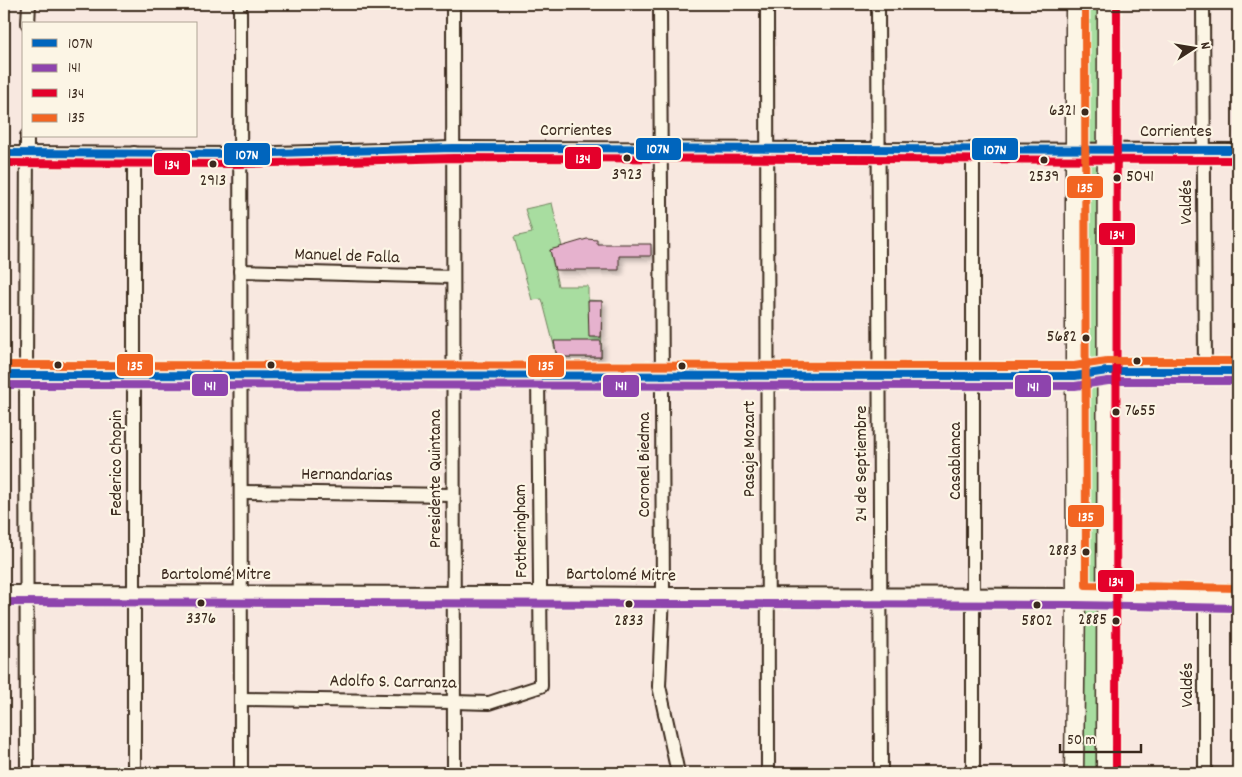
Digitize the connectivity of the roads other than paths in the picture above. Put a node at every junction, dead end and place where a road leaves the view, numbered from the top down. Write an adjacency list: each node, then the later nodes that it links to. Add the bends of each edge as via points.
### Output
1 (28, 4): 10 (street)
2 (240, 4): 24 (street)
3 (453, 4): 12 (street, Presidente Quintana)
4 (660, 4): 13 (street, Coronel Biedma)
5 (767, 4): 14 (street, Pasaje Mozart)
6 (878, 4): 15 (street, 24 de Septiembre)
7 (1075, 4): 17 (main road)
8 (1107, 4): 18 (main road)
9 (1203, 4): 19 (street, Valdés)
10 (28, 22)
11 (27, 138): 22 (street)
12 (453, 148): 13 (street, Corrientes); 24 (street, Corrientes); 26 (street, Presidente Quintana)
13 (662, 149): 14 (street, Corrientes); 36 (street, Coronel Biedma)
14 (767, 149): 15 (street, Corrientes); 37 (street, Pasaje Mozart)
15 (879, 149): 16 (street, Corrientes); 38 (street, 24 de Septiembre)
16 (973, 150): 17 (street, Corrientes); 39 (street, Casablanca)
17 (1075, 150): 18 (street, Corrientes); 40 (main road)
18 (1107, 150): 19 (street, Corrientes); 27 (main road)
19 (1204, 150): 20 (street, Corrientes); 28 (street, Valdés)
20 (1238, 150)
21 (4, 153): 22 (street, Corrientes)
22 (27, 153): 23 (street, Corrientes); 31 (street)
23 (134, 153): 24 (street, Corrientes); 32 (street, Federico Chopin)
24 (240, 154): 25 (street)
25 (240, 271): 26 (street, Manuel de Falla); 33 (street)
26 (453, 277): 34 (street, Presidente Quintana)
27 (1107, 371): 28 (street); 40 (street); 54 (main road)
28 (1205, 371): 29 (street)
29 (1238, 371)
30 (4, 375): 31 (street)
31 (26, 375): 32 (street); 43 (street)
32 (134, 375): 33 (street); 45 (street, Federico Chopin)
33 (240, 375): 34 (street); 41 (street)
34 (453, 375): 35 (street); 42 (street, Presidente Quintana)
35 (538, 375): 36 (street); 47 (street, Fotheringham)
36 (663, 376): 37 (street); 49 (street, Coronel Biedma)
37 (767, 376): 38 (street); 50 (street, Pasaje Mozart)
38 (879, 376): 39 (street); 51 (street, 24 de Septiembre)
39 (973, 376): 40 (street); 52 (street, Casablanca)
40 (1074, 376): 53 (main road)
41 (240, 492): 42 (street, Hernandarias); 46 (street)
42 (453, 495): 48 (street, Presidente Quintana)
43 (26, 591): 44 (street, Bartolomé Mitre); 45 (street, Bartolomé Mitre); 60 (street)
44 (4, 592)
45 (134, 592): 46 (street, Bartolomé Mitre); 61 (street, Federico Chopin)
46 (241, 592): 48 (street, Bartolomé Mitre); 58 (street)
47 (540, 592): 48 (street, Bartolomé Mitre); 49 (street, Bartolomé Mitre); 57 (street, Fotheringham)
48 (454, 593): 59 (street, Presidente Quintana)
49 (663, 594): 50 (street, Bartolomé Mitre); 64 (street, Coronel Biedma, via 659,686)
50 (767, 594): 51 (street, Bartolomé Mitre); 65 (street, Pasaje Mozart)
51 (880, 594): 52 (street, Bartolomé Mitre); 66 (street, 24 de Septiembre)
52 (973, 595): 53 (street, Bartolomé Mitre); 67 (street, Casablanca)
53 (1076, 595): 54 (street, Bartolomé Mitre); 68 (main road)
54 (1106, 596): 55 (street, Bartolomé Mitre); 69 (main road)
55 (1205, 597): 56 (street, Bartolomé Mitre); 70 (street, Valdés)
56 (1238, 598)
57 (541, 686): 59 (street, Adolfo S. Carranza, via 489,703)
58 (241, 699): 59 (street, Adolfo S. Carranza); 62 (street)
59 (454, 702): 63 (street, Presidente Quintana)
60 (27, 773)
61 (134, 773)
62 (241, 773)
63 (454, 773)
64 (678, 773)
65 (768, 773)
66 (881, 773)
67 (973, 773)
68 (1074, 773)
69 (1106, 773)
70 (1205, 773)

